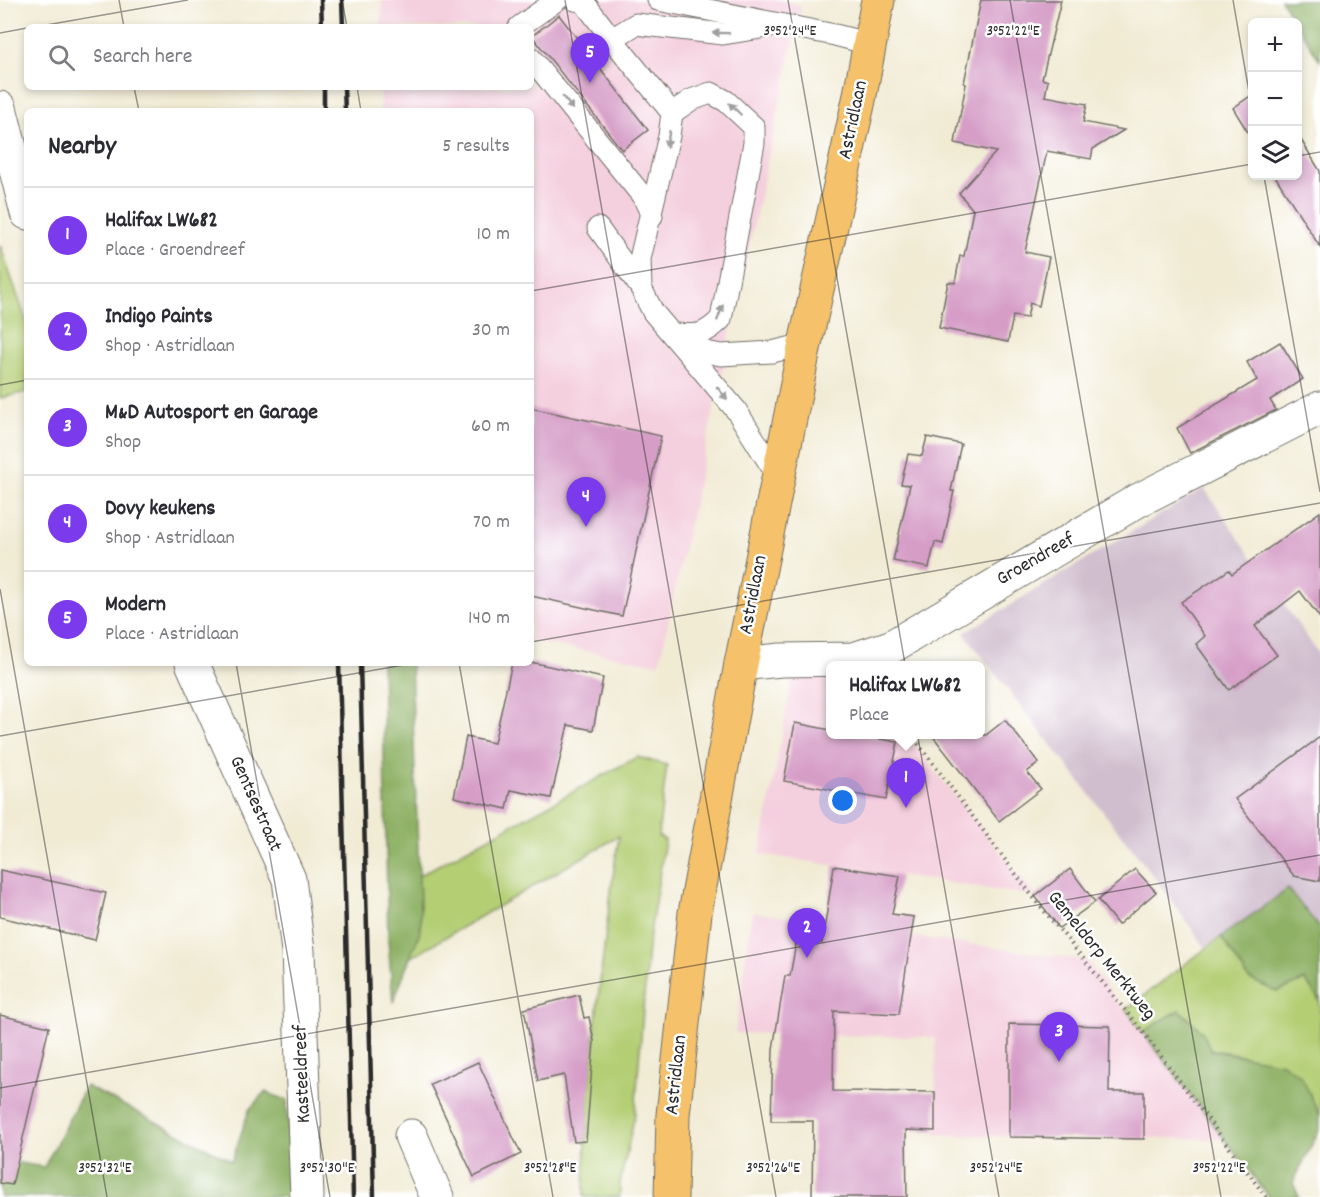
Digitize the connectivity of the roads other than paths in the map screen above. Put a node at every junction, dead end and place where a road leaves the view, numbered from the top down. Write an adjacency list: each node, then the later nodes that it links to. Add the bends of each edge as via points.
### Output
1 (557, 0): 5 (lane)
2 (575, 0): 7 (lane, via 583,1)
3 (658, 0): 6 (lane)
4 (878, 0): 8 (main road, Astridlaan)
5 (523, 24)
6 (779, 25): 7 (lane, one-way to 7, via 723,34 636,24); 8 (lane)
7 (612, 39): 11 (lane)
8 (870, 44): 17 (main road, Astridlaan)
9 (534, 62): 13 (lane, one-way to 13, via 644,198)
10 (0, 108): 12 (street)
11 (672, 113): 13 (lane, one-way to 13); 16 (lane, one-way to 11, via 709,331 721,319 754,128 726,101 711,93)
12 (24, 201)
13 (652, 216): 15 (lane, via 640,259)
14 (598, 228): 15 (lane)
15 (641, 288): 16 (lane, via 653,312)
16 (679, 341): 17 (lane, via 721,355 772,352); 19 (lane, one-way to 19, via 736,410)
17 (805, 344): 19 (main road, Astridlaan)
18 (1320, 408): 20 (street, Groendreef, via 1137,501 891,647 854,659)
19 (778, 477): 20 (main road, Astridlaan)
20 (741, 664): 26 (main road, Astridlaan, via 696,913 673,1115)
21 (193, 666): 22 (street, Gentsestraat, via 289,879)
22 (298, 951): 24 (street, Kasteeldreef)
23 (411, 1136): 25 (street)
24 (307, 1197)
25 (437, 1197)
26 (671, 1197)

